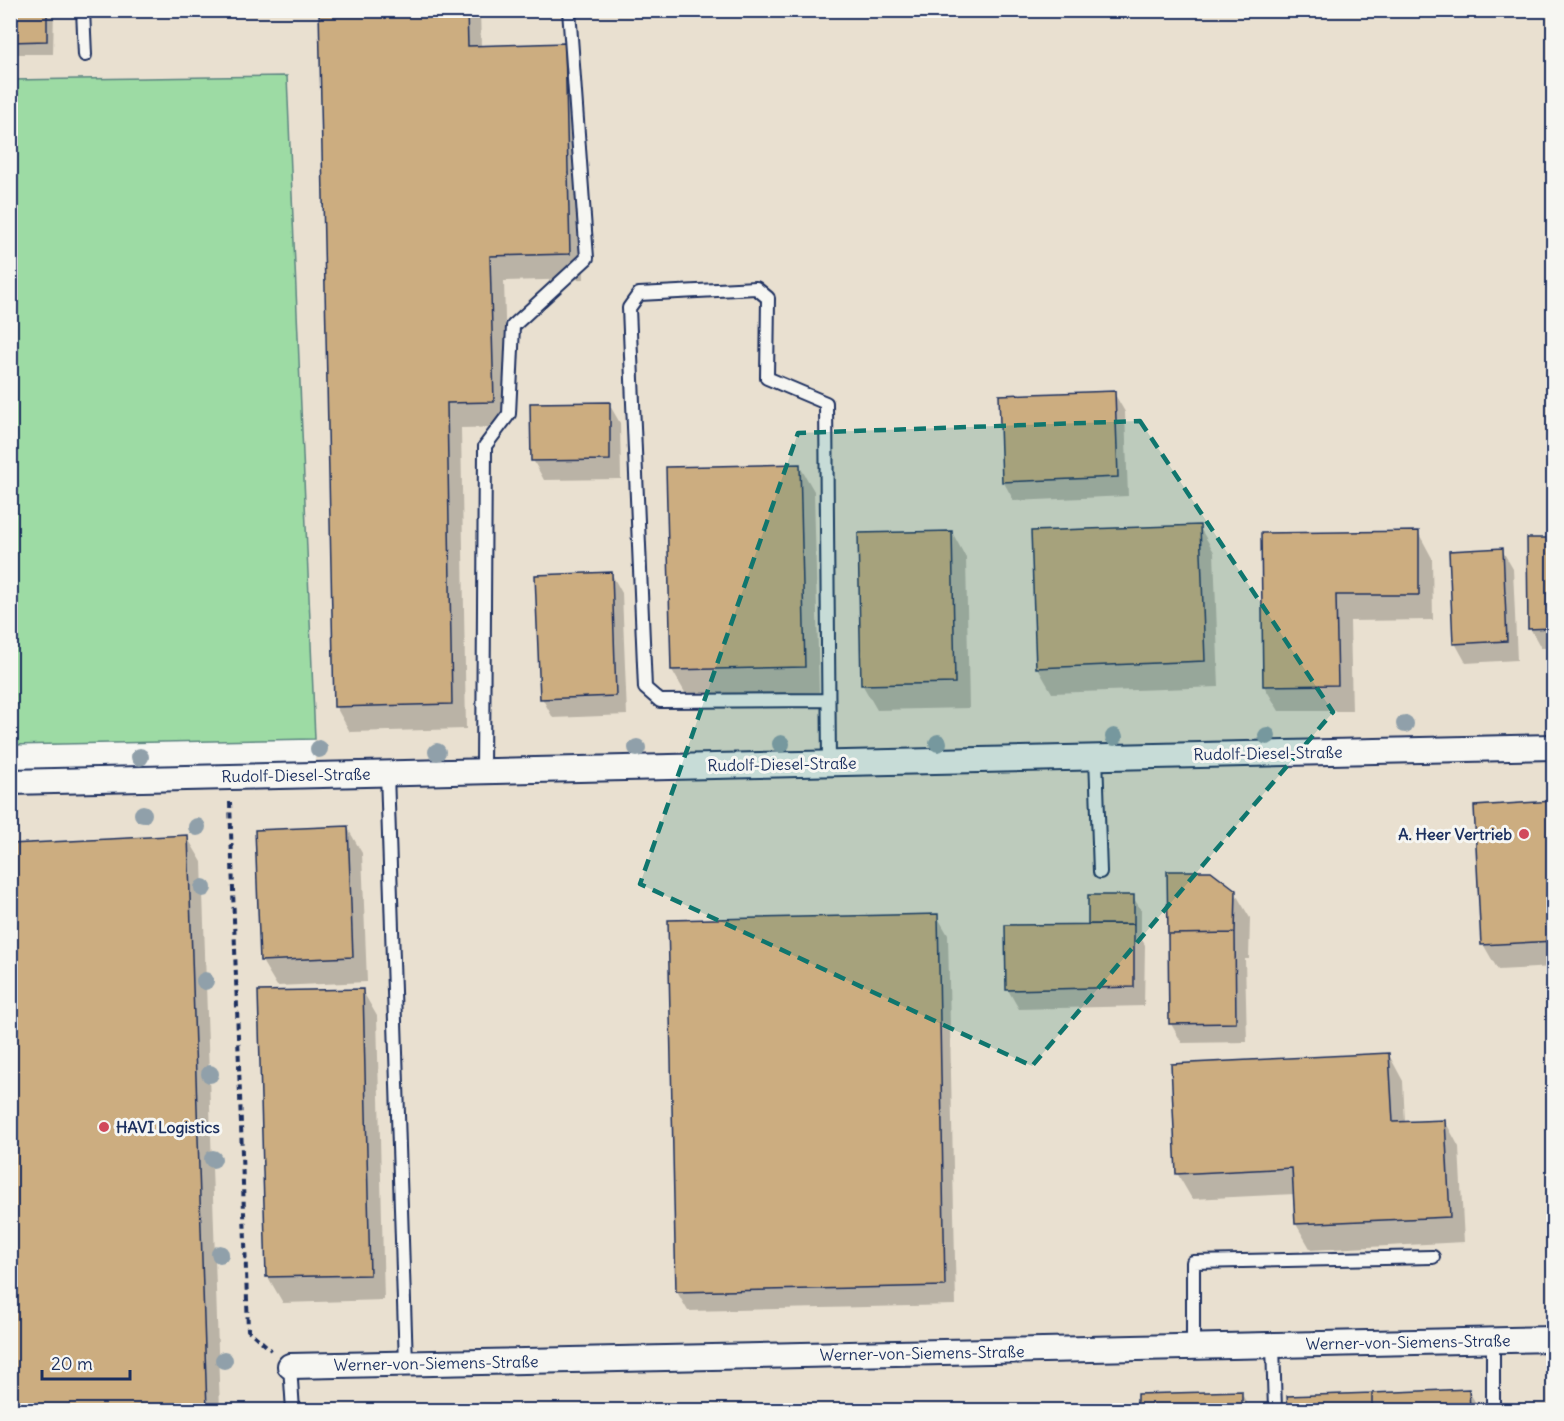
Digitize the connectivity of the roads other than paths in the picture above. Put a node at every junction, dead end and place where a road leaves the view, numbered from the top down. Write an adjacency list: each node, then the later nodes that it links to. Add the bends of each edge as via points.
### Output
1 (83, 10): 3 (lane)
2 (569, 10): 8 (lane, via 587,258 513,326 509,414 485,446)
3 (84, 55)
4 (828, 700): 4 (lane, via 826,404 767,378 768,298 756,288 639,294 629,308 645,688 660,701); 7 (lane)
5 (1554, 747): 6 (street, Rudolf-Diesel-Straße)
6 (1096, 757): 7 (street, Rudolf-Diesel-Straße); 11 (lane)
7 (829, 763): 8 (street, Rudolf-Diesel-Straße)
8 (483, 771): 9 (street, Rudolf-Diesel-Straße)
9 (387, 773): 10 (street, Rudolf-Diesel-Straße); 17 (lane)
10 (10, 783)
11 (1100, 872)
12 (1433, 1257): 16 (lane, via 1193,1262)
13 (1554, 1339): 14 (street, Werner-von-Siemens-Straße)
14 (1492, 1340): 15 (street, Werner-von-Siemens-Straße); 21 (lane)
15 (1273, 1345): 16 (street, Werner-von-Siemens-Straße); 20 (lane)
16 (1193, 1347): 17 (street, Werner-von-Siemens-Straße)
17 (406, 1364): 18 (street, Werner-von-Siemens-Straße)
18 (290, 1366): 19 (lane)
19 (293, 1410)
20 (1275, 1410)
21 (1493, 1410)

